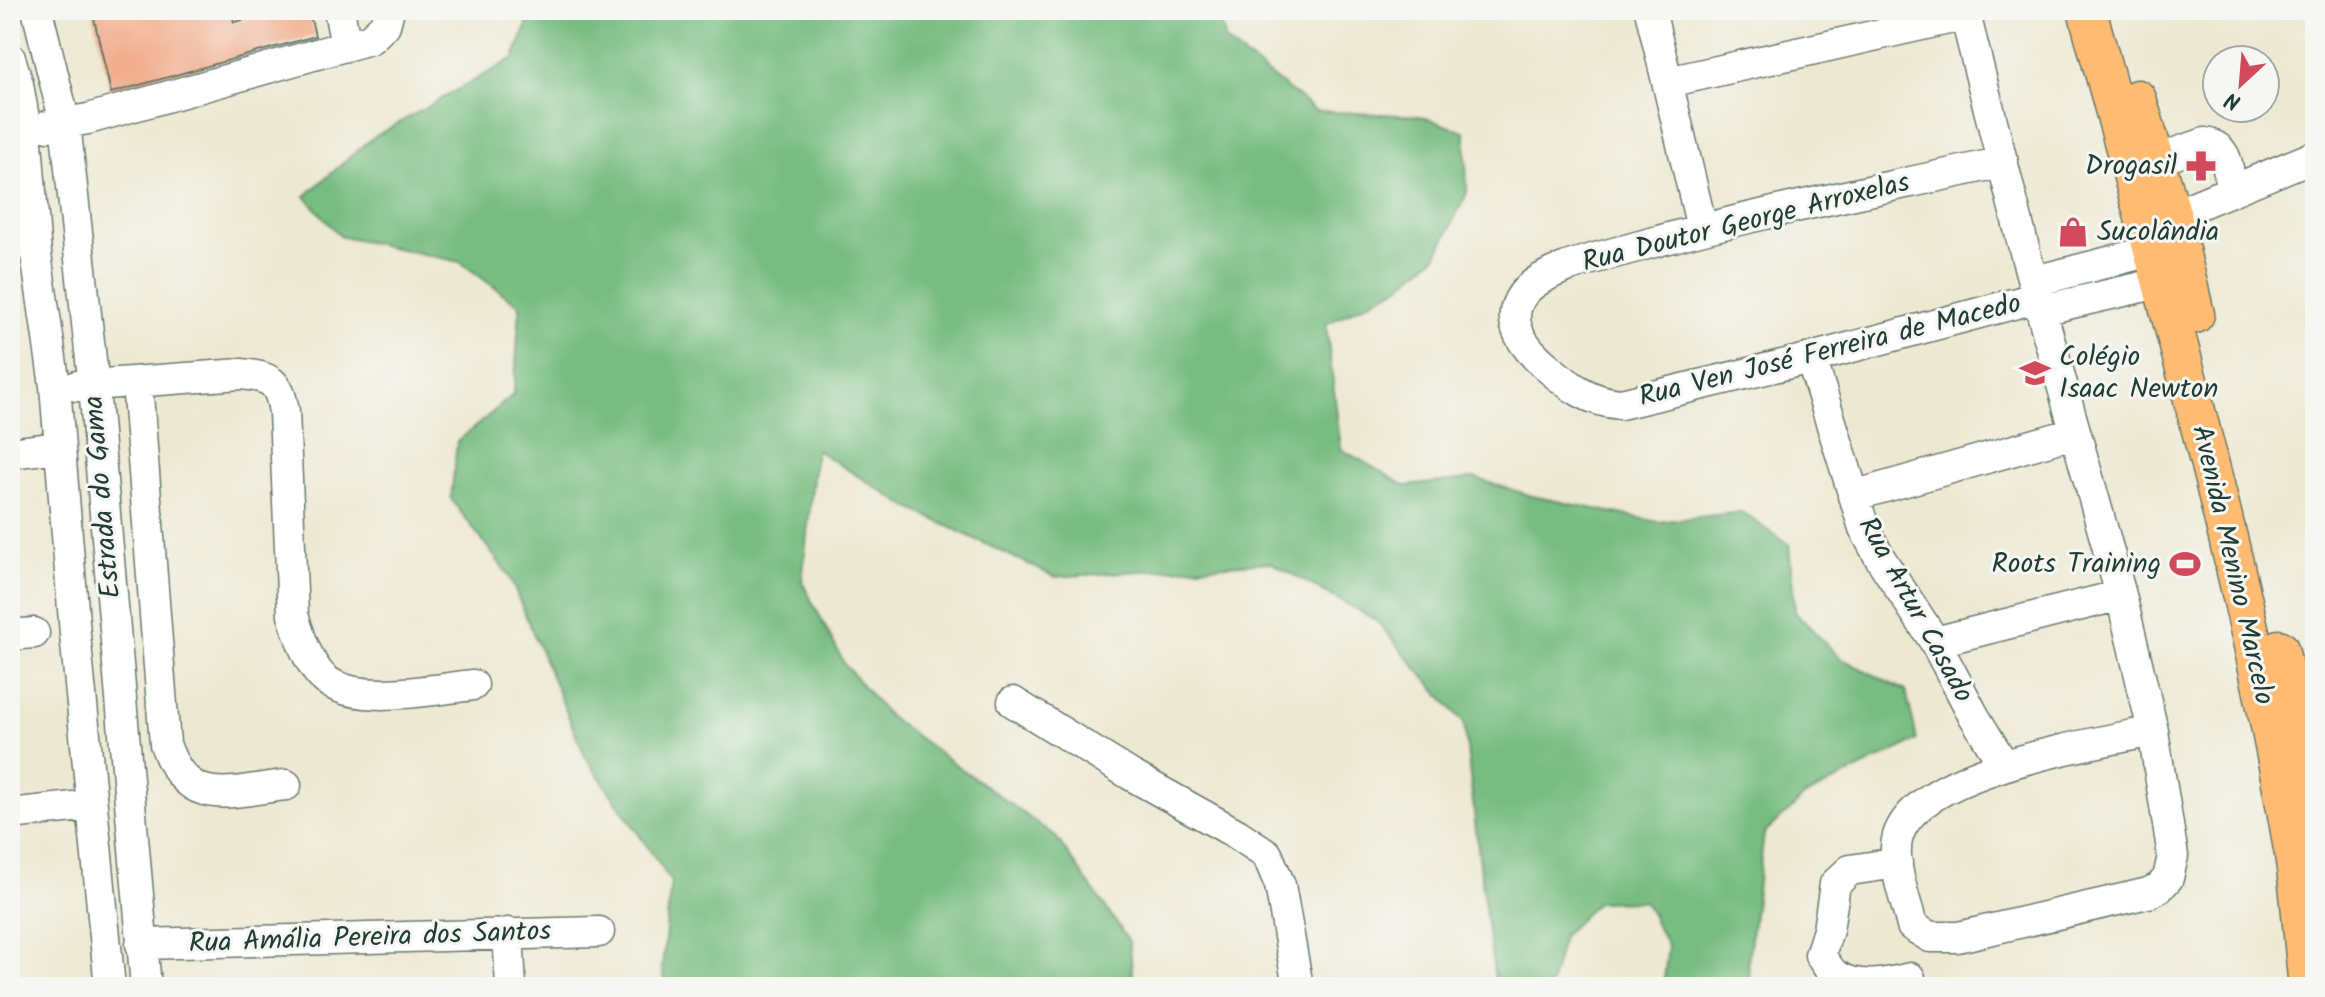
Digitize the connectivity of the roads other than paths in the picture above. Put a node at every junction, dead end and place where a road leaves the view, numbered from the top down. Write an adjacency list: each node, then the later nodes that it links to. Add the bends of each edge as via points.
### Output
1 (37, 10): 11 (street, Estrada do Gama)
2 (339, 10): 8 (street)
3 (389, 10): 8 (street, via 380,33)
4 (1650, 10): 10 (street)
5 (2087, 10): 18 (main road, Avenida Menino Marcelo)
6 (2110, 10): 14 (main road, Avenida Menino Marcelo)
7 (1965, 12): 10 (street); 15 (street)
8 (346, 46): 11 (street)
9 (10, 58): 12 (street, Estrada do Gama)
10 (1668, 82): 17 (street)
11 (77, 121): 12 (street); 22 (street, Estrada do Gama)
12 (26, 130): 19 (street, Estrada do Gama)
13 (2315, 156): 16 (street, Rua Ven José Ferreira de Macedo)
14 (2155, 160): 16 (street, via 2214,144 2226,155); 18 (main road, Avenida Menino Marcelo)
15 (2003, 162): 17 (street, Rua Doutor George Arroxelas); 20 (street)
16 (2231, 191): 18 (street, Rua Ven José Ferreira de Macedo)
17 (1702, 228): 24 (street, Rua Doutor George Arroxelas, via 1560,269 1522,295 1515,328 1522,344 1581,393)
18 (2163, 250): 20 (street, Rua Ven José Ferreira de Macedo); 37 (main road, Avenida Menino Marcelo, via 2294,709); 47 (main road, Avenida Menino Marcelo, via 2255,652 2294,857)
19 (23, 255): 23 (street, Estrada do Gama)
20 (2039, 296): 21 (street, Rua Ven José Ferreira de Macedo); 25 (street)
21 (1811, 358): 24 (street, Rua Ven José Ferreira de Macedo); 27 (street, Rua Artur Casado)
22 (114, 384): 23 (street); 30 (street, via 241,374 261,376 276,385 284,412 293,615 319,674 336,687 357,693); 34 (street, via 172,765 189,785 206,791); 41 (street, Estrada do Gama)
23 (55, 386): 26 (street, Estrada do Gama)
24 (1621, 404)
25 (2074, 433): 27 (street); 28 (street)
26 (35, 450): 35 (street, Estrada do Gama, via 75,634)
27 (1853, 496): 29 (street, Rua Artur Casado, via 1880,558)
28 (2121, 595): 29 (street); 32 (street)
29 (1935, 642): 33 (street, Rua Artur Casado)
30 (473, 685)
31 (1013, 702): 46 (street, via 1267,854 1280,885)
32 (2153, 731): 33 (street); 38 (street, via 2173,856 2168,878 2159,888 1958,937 1930,937 1912,926)
33 (2004, 765): 38 (street, via 1926,801 1906,819)
34 (286, 785)
35 (92, 805): 36 (street); 43 (street, Estrada do Gama)
36 (10, 814)
37 (2315, 826)
38 (1898, 849): 42 (street, via 1850,870 1835,884 1820,955 1835,975 1858,983)
39 (599, 932): 40 (street, Rua Amália Pereira dos Santos)
40 (508, 933): 41 (street, Rua Amália Pereira dos Santos); 45 (street)
41 (141, 944): 44 (street, Estrada do Gama)
42 (1910, 978)
43 (110, 987)
44 (146, 987)
45 (511, 987)
46 (1298, 987)
47 (2308, 987)

